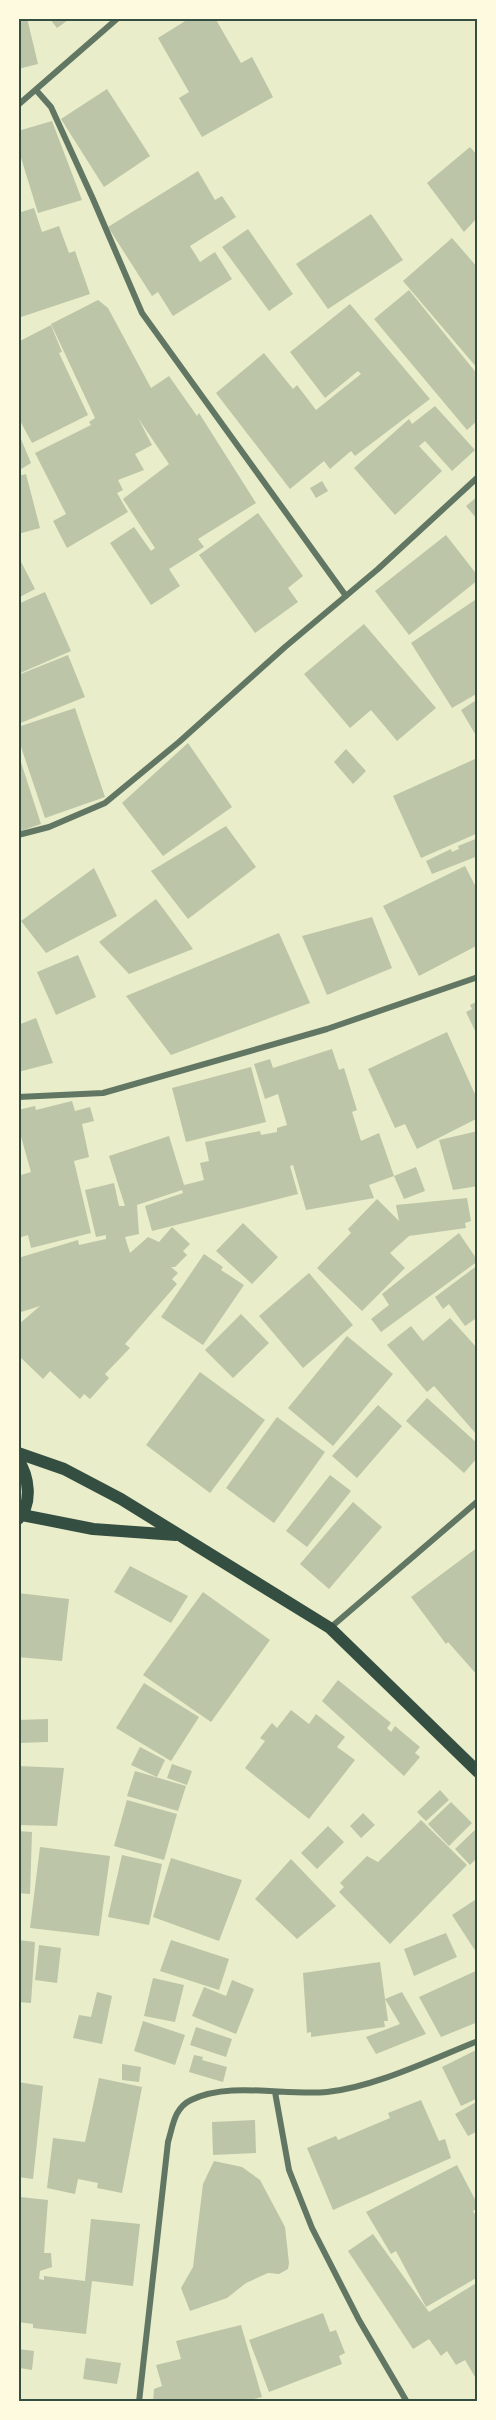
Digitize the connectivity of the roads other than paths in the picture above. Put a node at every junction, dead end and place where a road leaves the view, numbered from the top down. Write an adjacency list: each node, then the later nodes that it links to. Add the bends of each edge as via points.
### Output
1 (118, 18): 2 (street)
2 (36, 90): 3 (street); 5 (street, via 51,107 142,313)
3 (18, 105)
4 (478, 477): 5 (street)
5 (346, 596): 6 (street, via 105,803 49,827)
6 (18, 835)
7 (478, 977): 8 (street, via 327,1029 103,1093)
8 (18, 1097)
9 (18, 1453): 13 (main road, via 64,1469)
10 (18, 1460): 12 (main road, via 25,1470 28,1493)
11 (478, 1501): 14 (street)
12 (20, 1517): 13 (main road, via 93,1529)
13 (180, 1536): 14 (main road)
14 (330, 1628): 15 (main road)
15 (478, 1772)
16 (478, 2041): 17 (street, via 387,2077 327,2092)
17 (276, 2091): 18 (street, via 209,2093 182,2105 175,2116 168,2142); 19 (street, via 289,2170 312,2228)
18 (139, 2402)
19 (407, 2402)

